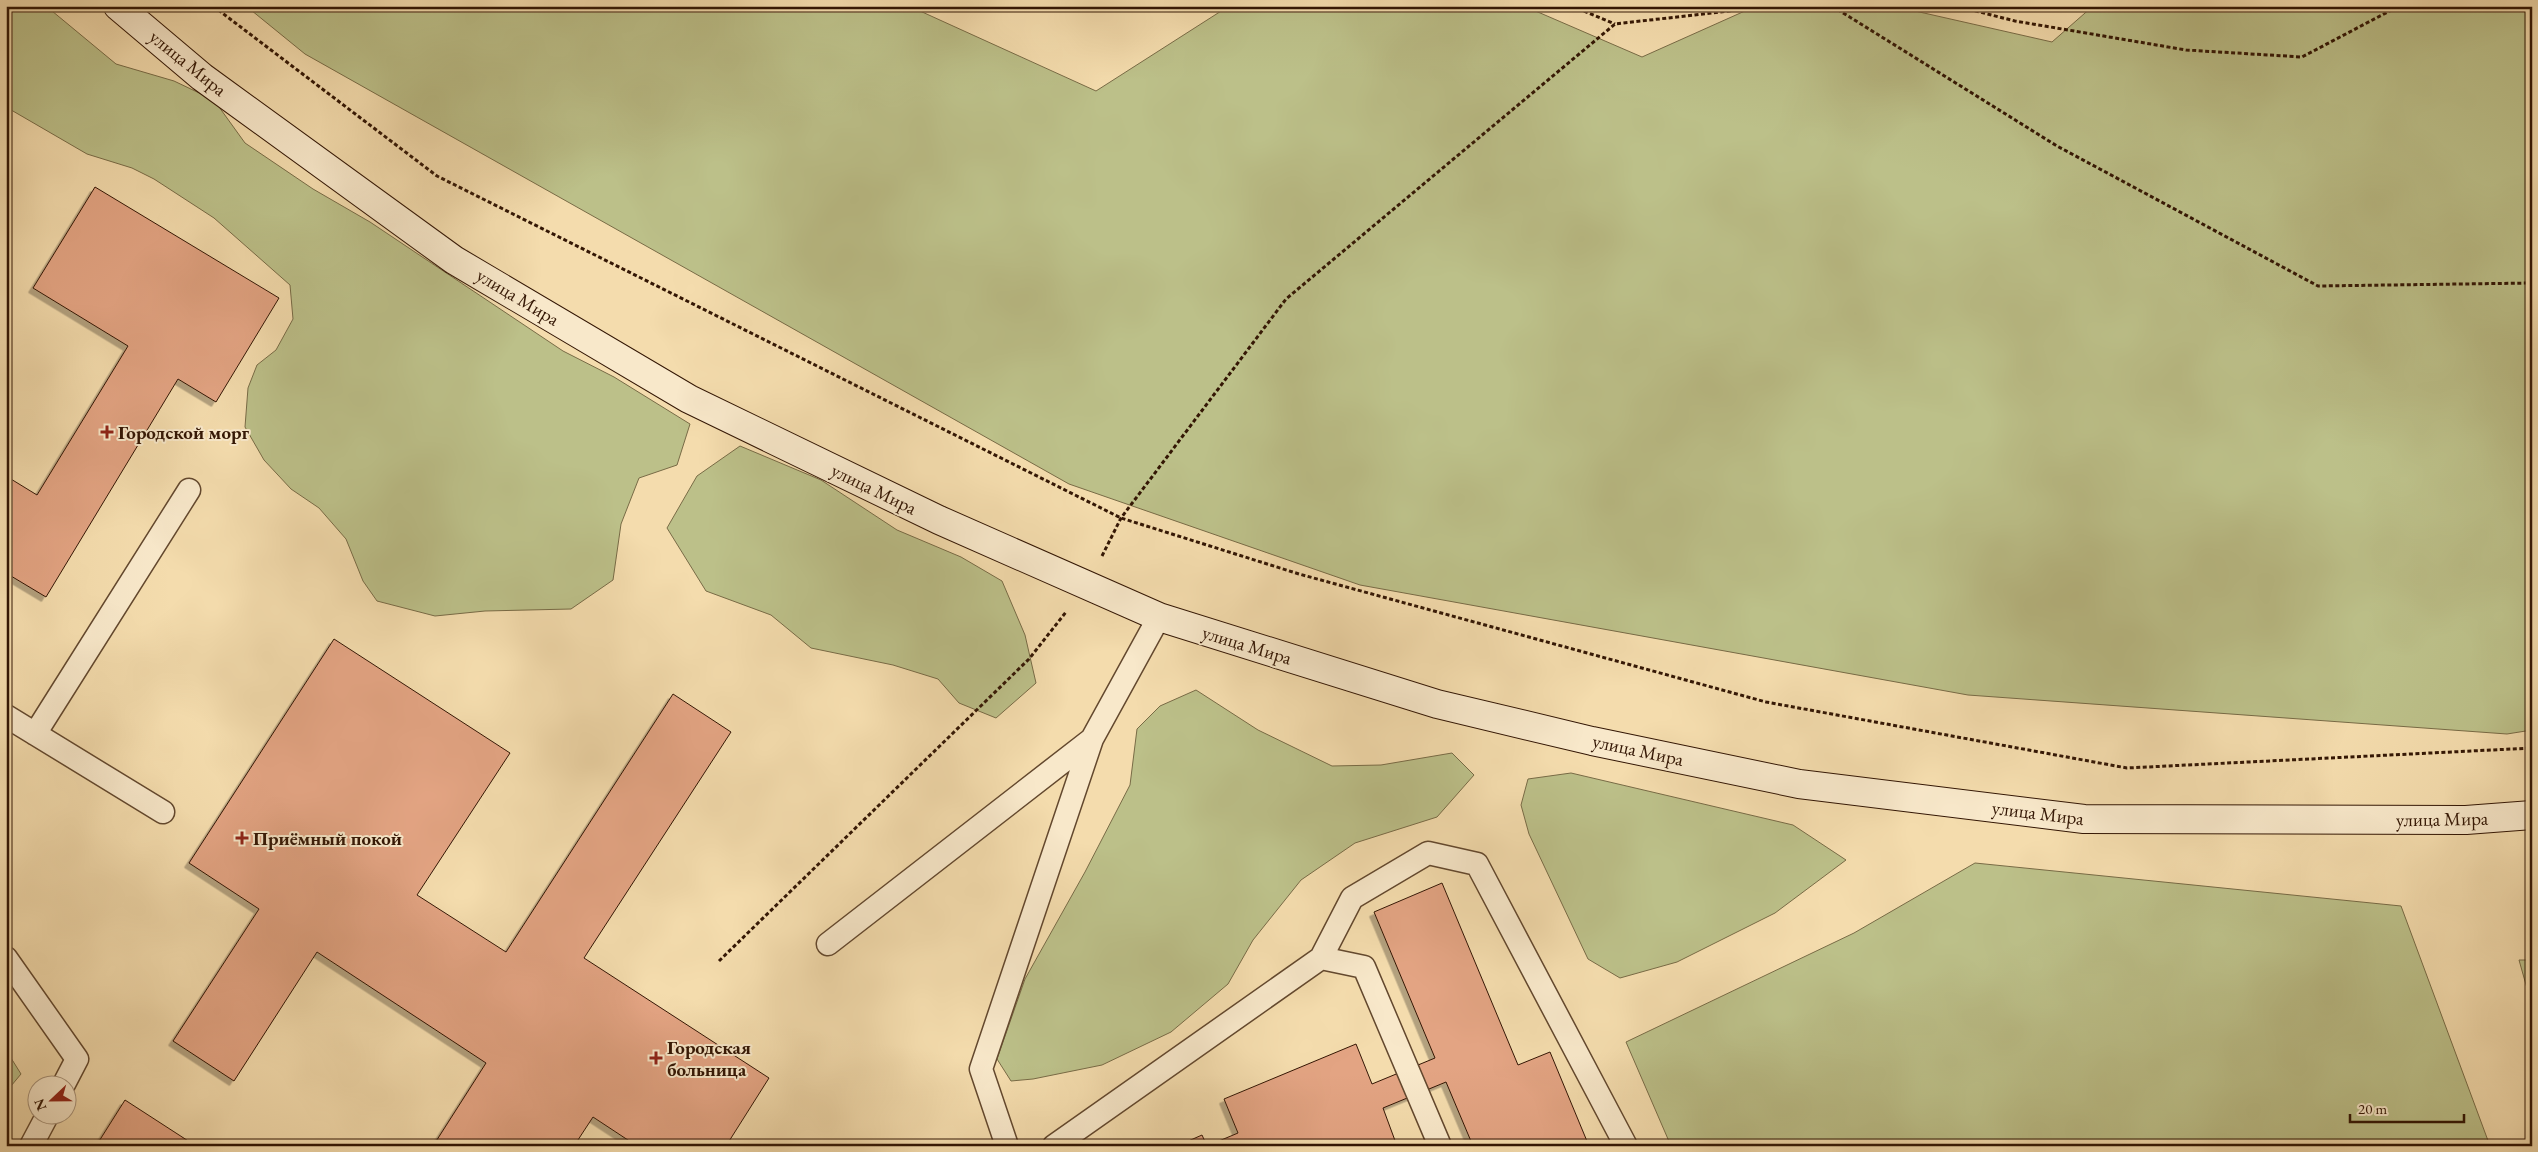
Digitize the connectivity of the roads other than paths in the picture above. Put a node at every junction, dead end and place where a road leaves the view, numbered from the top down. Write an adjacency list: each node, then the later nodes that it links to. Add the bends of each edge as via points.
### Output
1 (118, 6): 3 (main road, улица Мира, via 202,77 454,260 689,399 939,520)
2 (190, 490): 5 (lane)
3 (1159, 617): 6 (lane); 8 (main road, улица Мира, via 1437,704 1592,741 1799,784 2084,819 2466,820)
4 (6, 716): 5 (lane)
5 (35, 734): 7 (lane)
6 (1092, 739): 9 (lane); 15 (lane, via 981,1069)
7 (163, 812)
8 (2532, 815)
9 (828, 944)
10 (6, 958): 12 (lane, via 77,1059)
11 (1321, 958): 16 (lane); 17 (lane, via 1364,967); 18 (lane, via 1352,898 1428,853 1477,864)
12 (69, 1074)
13 (43, 1124): 14 (lane)
14 (31, 1146)
15 (1007, 1146)
16 (1054, 1146)
17 (1440, 1146)
18 (1626, 1146)

